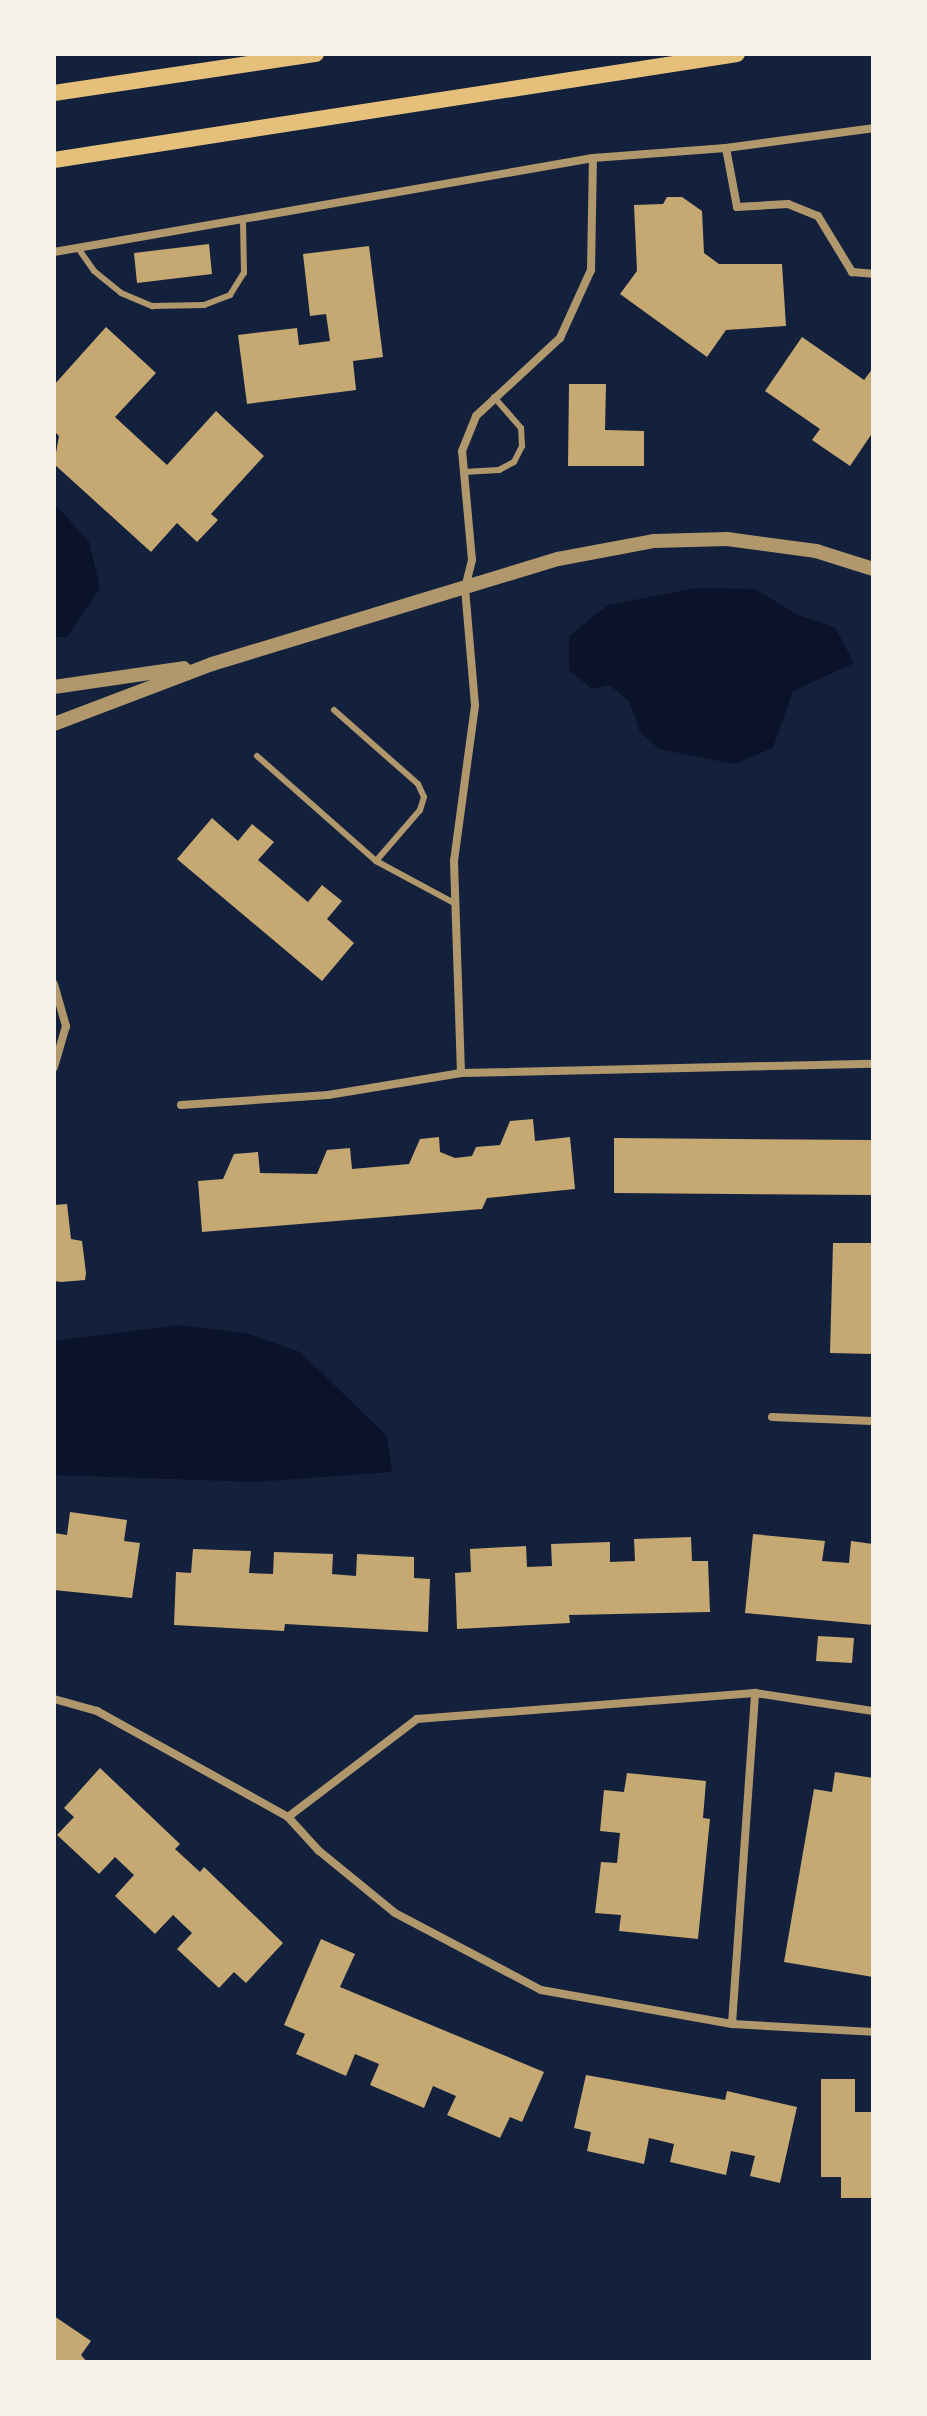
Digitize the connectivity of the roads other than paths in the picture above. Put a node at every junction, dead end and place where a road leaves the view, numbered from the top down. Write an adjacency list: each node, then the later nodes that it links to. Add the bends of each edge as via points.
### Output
1 (316, 54): 4 (main road)
2 (737, 54): 3 (main road)
3 (648, 60): 8 (main road)
4 (54, 93)
5 (873, 128): 6 (street)
6 (726, 148): 7 (street); 12 (street, via 737,207 788,204 818,216 852,272)
7 (593, 158): 9 (street); 13 (street, via 591,270 560,338)
8 (54, 160)
9 (243, 219): 10 (street); 10 (lane, via 244,273 230,295 204,305 152,306 121,293)
10 (78, 248): 11 (street)
11 (54, 252)
12 (873, 274)
13 (494, 397): 14 (street, via 466,432); 14 (lane, via 521,428 522,446 514,462 499,470)
14 (463, 472): 16 (street, via 472,560)
15 (873, 569): 16 (street, via 816,551 727,539 654,541 558,559)
16 (465, 588): 17 (street); 23 (street, via 475,705 454,861)
17 (212, 664): 18 (street); 20 (street)
18 (54, 687)
19 (334, 710): 22 (lane, via 418,784 424,797 420,810)
20 (54, 724)
21 (257, 756): 22 (lane)
22 (376, 861): 23 (lane)
23 (456, 904): 27 (street)
24 (54, 984): 26 (street, via 66,1026)
25 (873, 1064): 27 (street)
26 (54, 1067)
27 (461, 1073): 28 (street, via 328,1095)
28 (181, 1105)
29 (772, 1417): 30 (street)
30 (873, 1421)
31 (755, 1693): 33 (street); 34 (street, via 417,1719); 35 (street)
32 (54, 1699): 34 (street, via 97,1711)
33 (873, 1711)
34 (288, 1817): 35 (street, via 318,1850 395,1913 541,1990)
35 (732, 2024): 36 (street)
36 (873, 2032)

